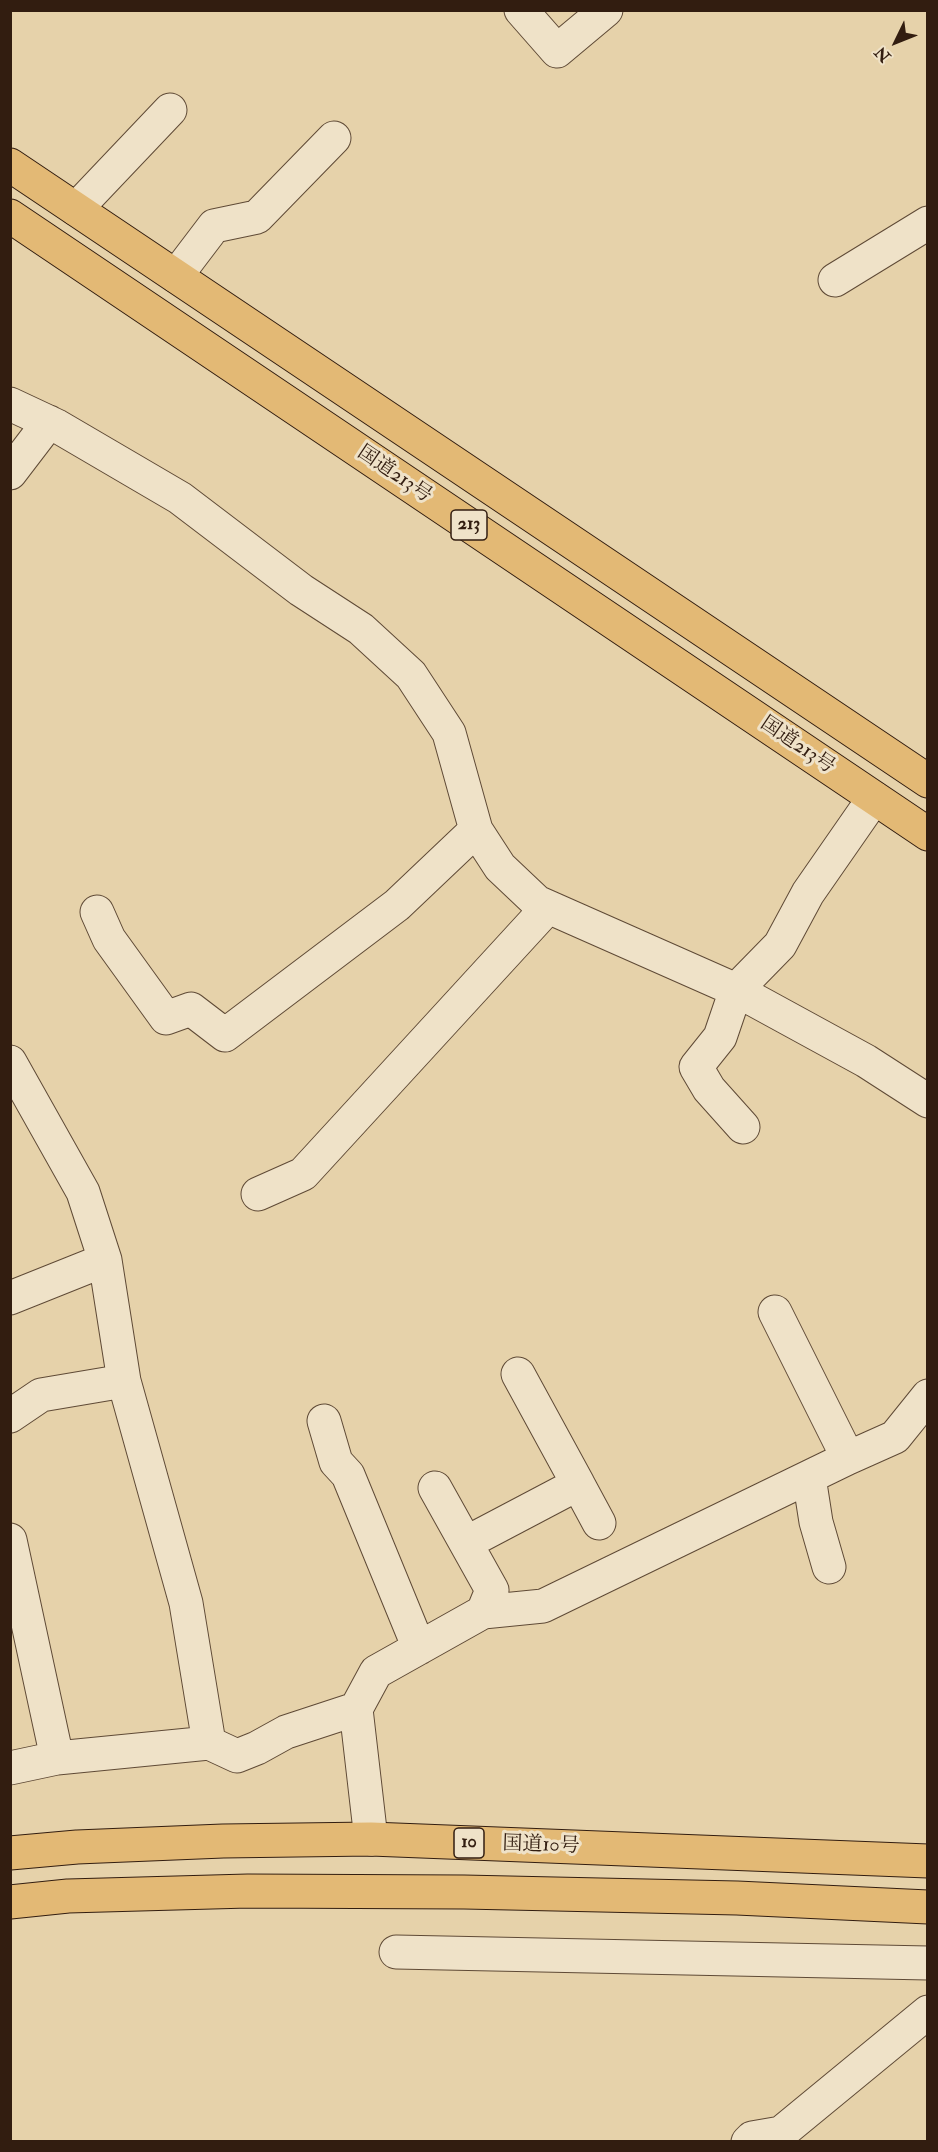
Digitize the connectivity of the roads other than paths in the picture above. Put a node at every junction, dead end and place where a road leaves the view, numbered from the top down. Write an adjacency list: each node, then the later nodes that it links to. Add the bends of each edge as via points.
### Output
1 (521, 10): 2 (street, via 557,51)
2 (606, 10)
3 (170, 110): 6 (street)
4 (334, 138): 9 (street, via 257,217 214,226)
5 (10, 165): 6 (highway, 213)
6 (76, 209): 9 (highway, 213)
7 (10, 216): 15 (highway, 国道213号 / 213)
8 (927, 223): 10 (street)
9 (176, 276): 14 (highway, 213)
10 (835, 280)
11 (10, 404): 12 (street)
12 (49, 422): 13 (street); 16 (street, via 180,498 301,590 361,629 411,675 449,733)
13 (10, 473)
14 (927, 782)
15 (874, 798): 17 (highway, 国道213号 / 213); 20 (street, via 808,893 780,945)
16 (476, 830): 18 (street, via 500,867 537,902); 19 (street, via 397,905 225,1035 192,1009 166,1018 109,939)
17 (927, 834)
18 (548, 907): 20 (street); 24 (street, via 303,1174)
19 (97, 912)
20 (736, 990): 22 (street, via 866,1061); 23 (street, via 720,1037 696,1067 709,1089)
21 (10, 1062): 25 (street, via 83,1192)
22 (927, 1101)
23 (743, 1126)
24 (258, 1194)
25 (105, 1260): 26 (street); 29 (street)
26 (10, 1298)
27 (775, 1312): 33 (street)
28 (518, 1374): 35 (street)
29 (124, 1381): 31 (street, via 41,1395); 44 (street, via 186,1603)
30 (927, 1396): 33 (street, via 895,1437)
31 (10, 1416)
32 (324, 1421): 42 (street, via 336,1462 348,1475)
33 (848, 1458): 34 (street)
34 (809, 1477): 40 (street); 41 (street, via 543,1606)
35 (578, 1484): 37 (street); 39 (street)
36 (435, 1488): 39 (street)
37 (599, 1523)
38 (10, 1540): 45 (street)
39 (466, 1543): 41 (street, via 492,1590)
40 (829, 1567)
41 (483, 1612): 42 (street)
42 (419, 1648): 43 (street, via 376,1672)
43 (356, 1709): 44 (street, via 286,1732 237,1756); 47 (street)
44 (209, 1743): 45 (street)
45 (57, 1758): 46 (street)
46 (10, 1768)
47 (371, 1839): 48 (highway, 国道10号 / 10, via 223,1841); 49 (highway, 国道10号 / 10)
48 (10, 1853)
49 (927, 1861)
50 (10, 1902): 51 (highway, via 68,1896 248,1891 464,1892)
51 (927, 1907)
52 (396, 1952): 53 (street)
53 (927, 1963)
54 (927, 2012): 55 (street, via 781,2133)
55 (747, 2142)

